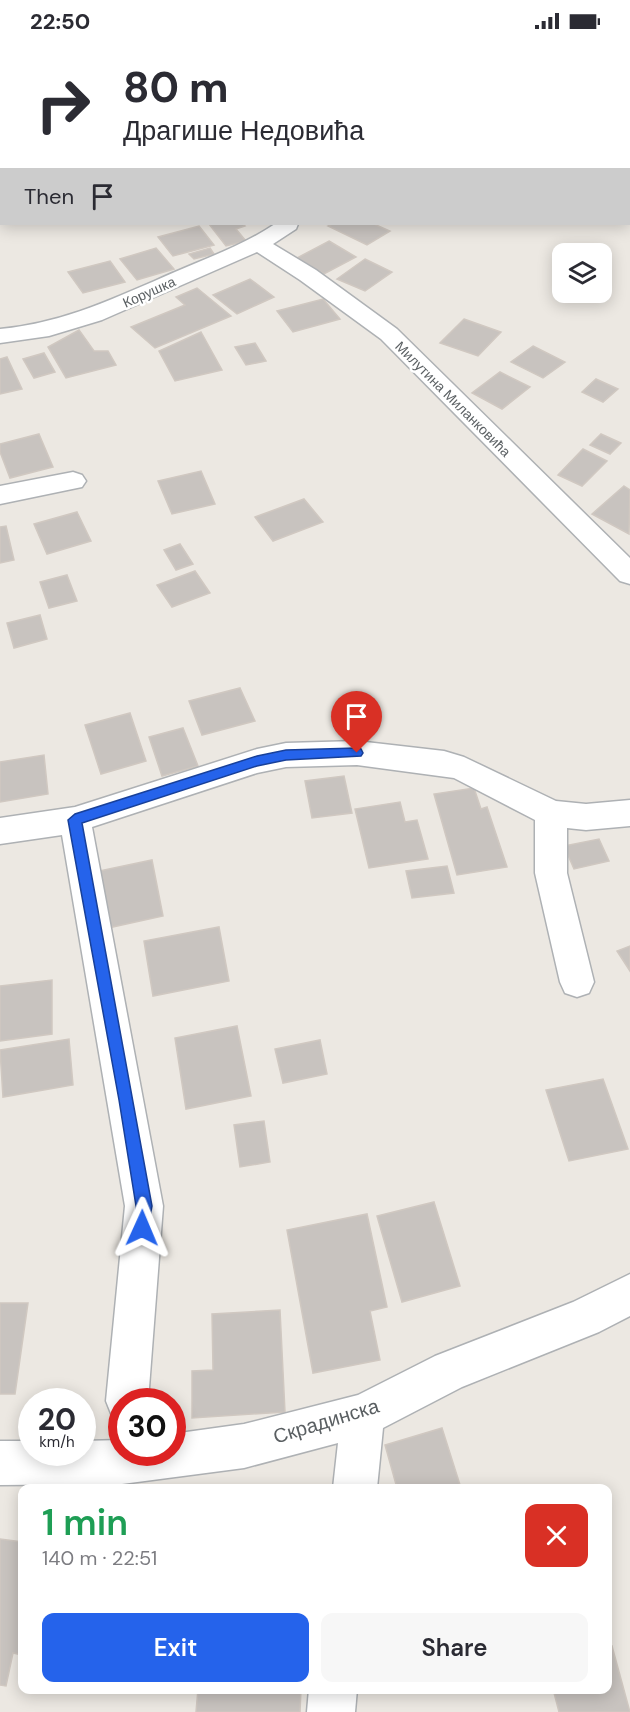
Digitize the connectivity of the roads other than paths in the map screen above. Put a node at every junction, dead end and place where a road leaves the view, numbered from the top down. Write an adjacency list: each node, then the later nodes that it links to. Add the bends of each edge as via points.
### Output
1 (287, 225): 2 (street, Корушка)
2 (259, 244): 3 (street, Корушка, via 64,328); 6 (street, Милутина Миланковића, via 389,334)
3 (0, 336)
4 (73, 481): 5 (street)
5 (0, 495)
6 (630, 574)
7 (551, 813): 8 (street, via 586,817); 9 (street, via 444,762 357,753 286,755 257,761); 11 (street, via 551,873)
8 (630, 813)
9 (75, 820): 10 (street); 13 (street, via 144,1206)
10 (0, 831)
11 (577, 982)
12 (630, 1294): 14 (street, Скрадинска, via 585,1318 450,1371)
13 (128, 1388)
14 (363, 1414): 15 (street, Скрадинска, via 244,1446); 18 (street)
15 (186, 1451)
16 (108, 1458): 17 (street, Скрадинска)
17 (0, 1463)
18 (355, 1484)
19 (333, 1694): 20 (street)
20 (331, 1712)

